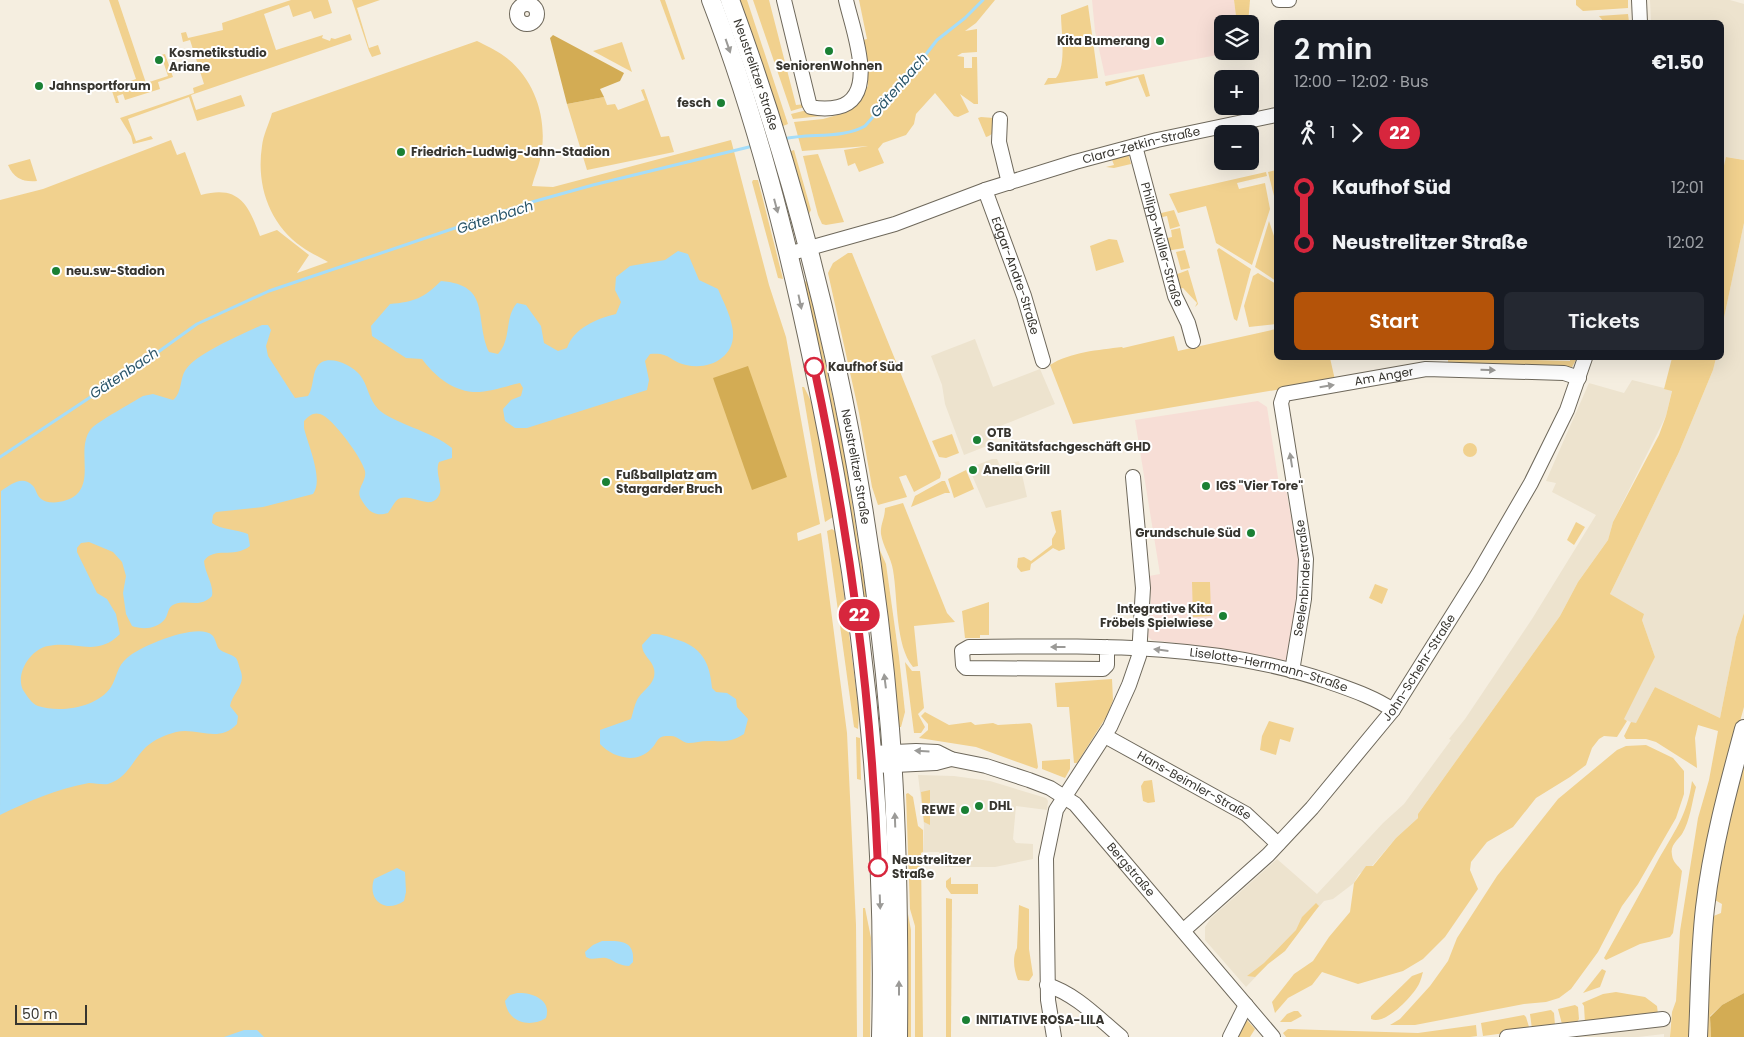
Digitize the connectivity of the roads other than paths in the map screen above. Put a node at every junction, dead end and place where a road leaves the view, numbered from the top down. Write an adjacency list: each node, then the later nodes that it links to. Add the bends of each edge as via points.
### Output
1 (711, 0): 15 (main road, Neustrelitzer Straße, one-way to 15, via 763,159)
2 (730, 0): 14 (main road, Neustrelitzer Straße, via 773,128)
3 (784, 0): 4 (street, via 809,103 812,107 826,109 846,104 860,86 861,68)
4 (846, 0)
5 (1279, 0): 6 (street)
6 (1289, 0)
7 (1639, 0): 8 (street)
8 (1640, 20)
9 (1274, 115): 11 (street, Clara-Zetkin-Straße)
10 (1000, 119): 12 (street, via 999,142)
11 (1135, 146): 12 (street, Clara-Zetkin-Straße); 16 (street, Philipp-Müller-Straße, via 1175,296)
12 (1009, 182): 13 (street, Clara-Zetkin-Straße)
13 (985, 190): 14 (street, Clara-Zetkin-Straße, via 895,224); 18 (street, Edgar-Andre-Straße, via 1024,296)
14 (808, 249): 15 (street, Clara-Zetkin-Straße); 30 (main road, Neustrelitzer Straße, one-way to 14, via 862,507 842,399)
15 (788, 254): 31 (main road, Neustrelitzer Straße, one-way to 31, via 845,520 860,626)
16 (1193, 341)
17 (1585, 360): 19 (street, John-Schehr-Straße)
18 (1043, 361)
19 (1579, 378): 20 (street, Am Anger, one-way to 19, via 1288,392 1426,369 1564,373); 27 (street, John-Schehr-Straße, via 1531,483 1477,576)
20 (1282, 398): 26 (street, Seelenbinderstraße, one-way to 20, via 1305,591 1306,559)
21 (1133, 477): 24 (street, via 1143,588)
22 (1029, 647): 23 (street, Liselotte-Herrmann-Straße, one-way to 22); 25 (street); 25 (street, Liselotte-Herrmann-Straße, via 969,647 962,651 966,668)
23 (1107, 647): 24 (street, Liselotte-Herrmann-Straße); 25 (street, via 1107,665 1103,669)
24 (1140, 648): 26 (street, Liselotte-Herrmann-Straße, one-way to 24, via 1228,658); 29 (street, via 1129,685)
25 (1029, 668)
26 (1292, 671): 27 (street, Liselotte-Herrmann-Straße, via 1348,688)
27 (1392, 710): 33 (street, John-Schehr-Straße, via 1312,808)
28 (1744, 729): 45 (main road, via 1720,825 1705,907)
29 (1105, 736): 32 (street); 33 (street, Hans-Beimler-Straße, via 1246,814)
30 (892, 758): 31 (street, Bergstraße); 32 (street, Bergstraße, via 936,763 951,759 1009,773); 40 (main road, Neustrelitzer Straße, one-way to 30)
31 (873, 760): 39 (main road, Neustrelitzer Straße, one-way to 39, via 880,910)
32 (1064, 796): 34 (street, Bergstraße, via 1084,812); 35 (street, via 1053,818 1045,868)
33 (1278, 844): 34 (street, John-Schehr-Straße)
34 (1184, 930): 36 (street, Bergstraße)
35 (1048, 985): 41 (street); 42 (street, via 1074,998)
36 (1246, 1005): 38 (street, Bergstraße); 43 (street)
37 (1663, 1019): 44 (street)
38 (1265, 1034)
39 (881, 1037)
40 (898, 1037)
41 (1054, 1037)
42 (1121, 1037)
43 (1230, 1037)
44 (1507, 1037)
45 (1698, 1037)

